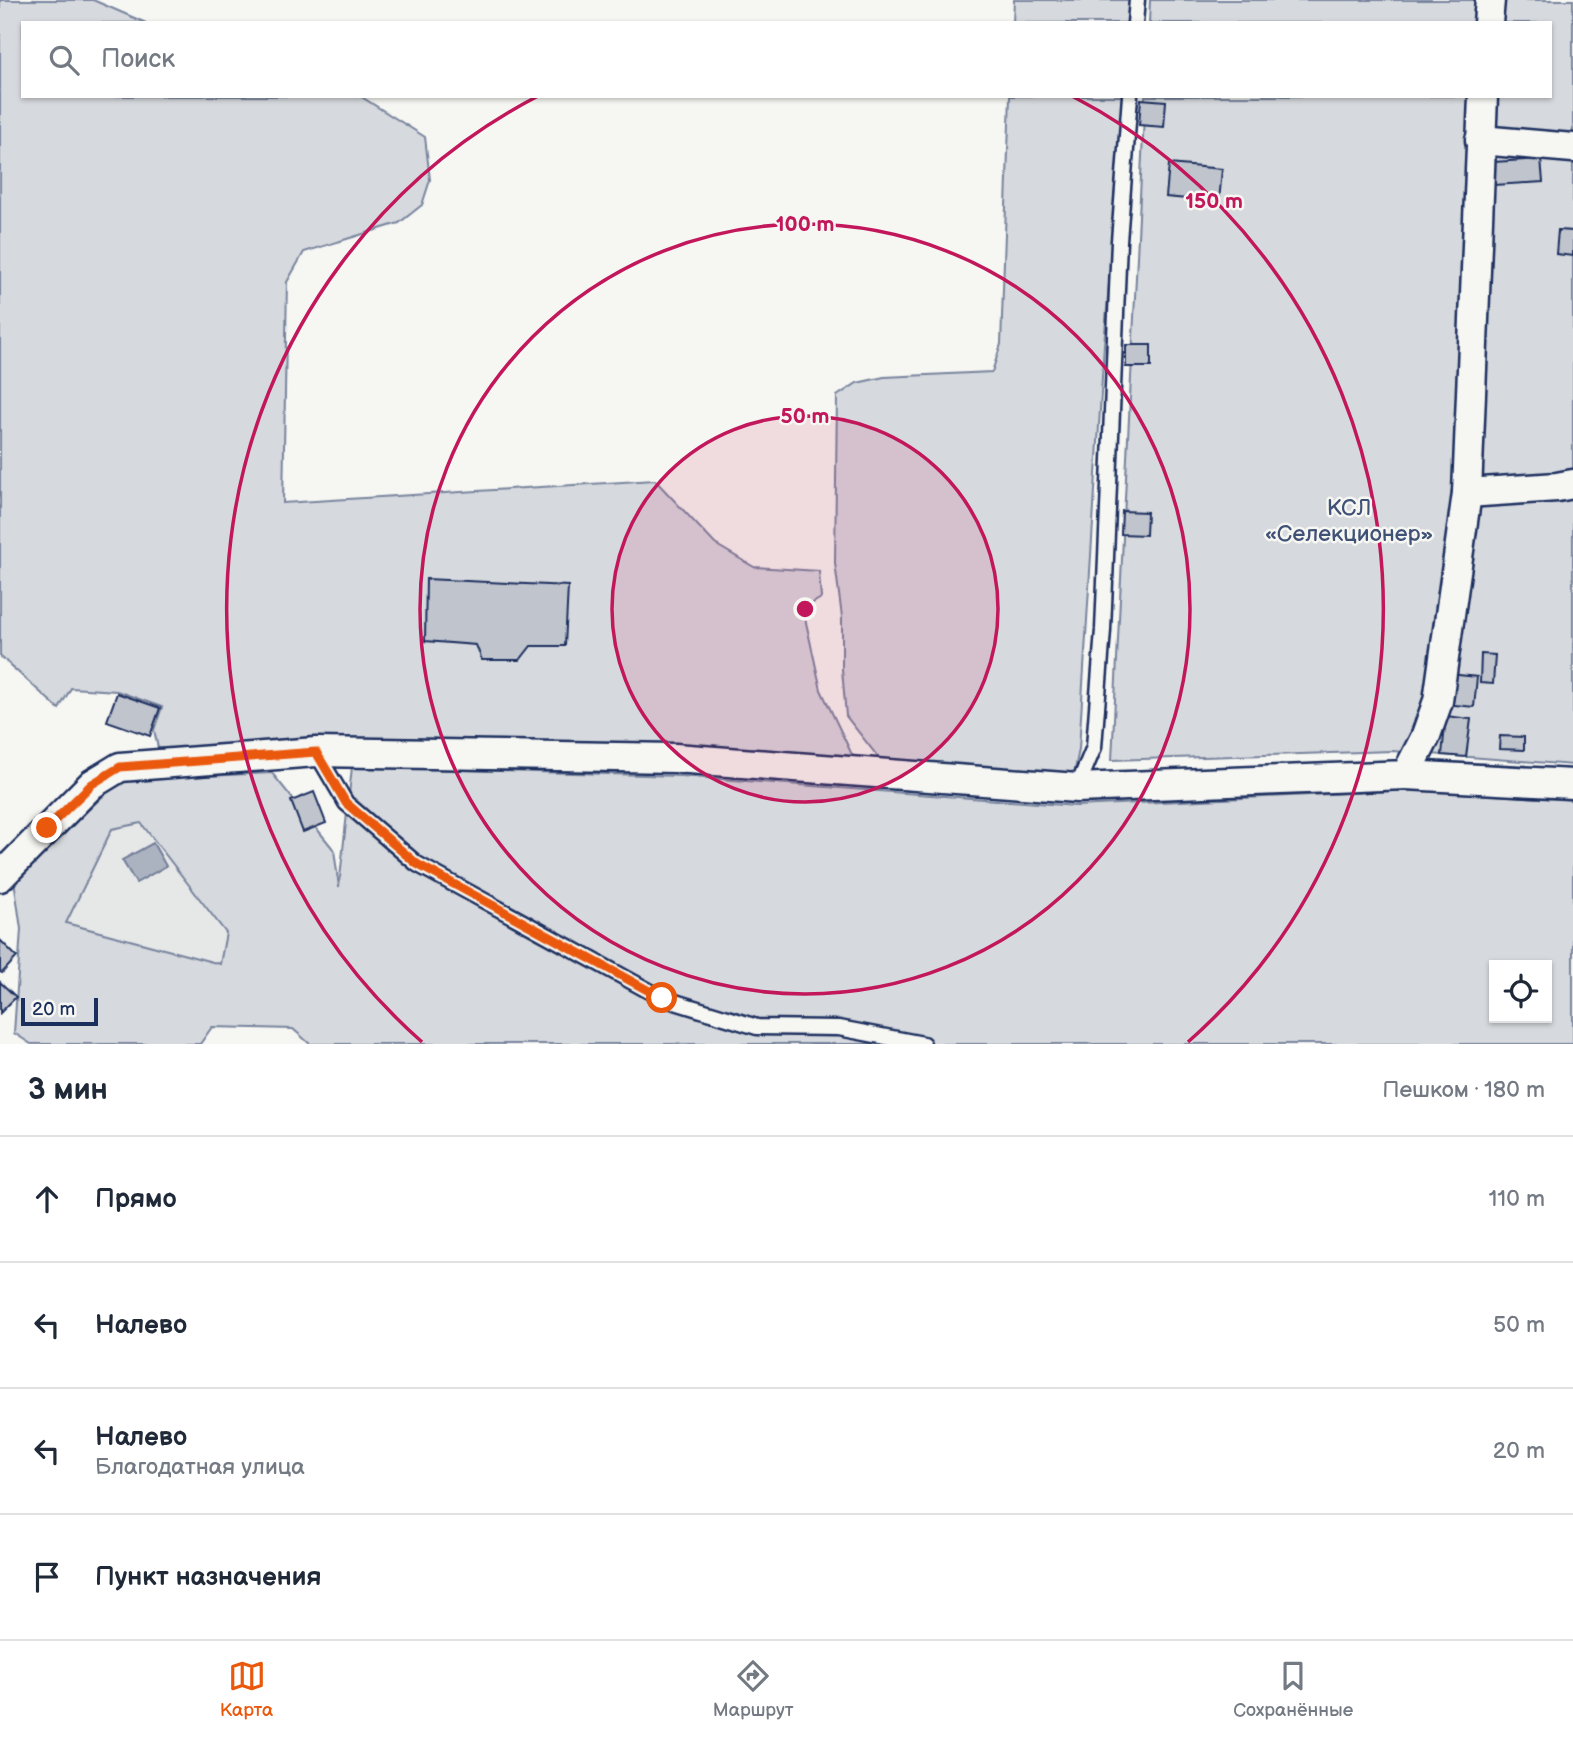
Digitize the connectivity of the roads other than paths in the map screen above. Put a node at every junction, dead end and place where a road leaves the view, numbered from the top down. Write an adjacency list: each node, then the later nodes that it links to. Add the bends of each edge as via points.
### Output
1 (1137, 0): 3 (lane)
2 (1490, 0): 4 (street)
3 (1135, 21)
4 (1488, 21)
5 (1130, 98): 14 (lane, via 1119,241 1103,630 1094,747)
6 (1483, 98): 7 (street)
7 (1480, 140): 8 (street); 10 (street)
8 (1573, 148)
9 (1573, 484): 10 (street)
10 (1467, 493): 12 (street, via 1438,701)
11 (316, 752): 14 (street, via 675,758); 15 (street, via 120,767 92,784); 16 (lane, via 346,803 417,864 662,998 757,1027 839,1028)
12 (1406, 775): 13 (street); 14 (street)
13 (1573, 784)
14 (1077, 789)
15 (0, 877)
16 (922, 1044)

